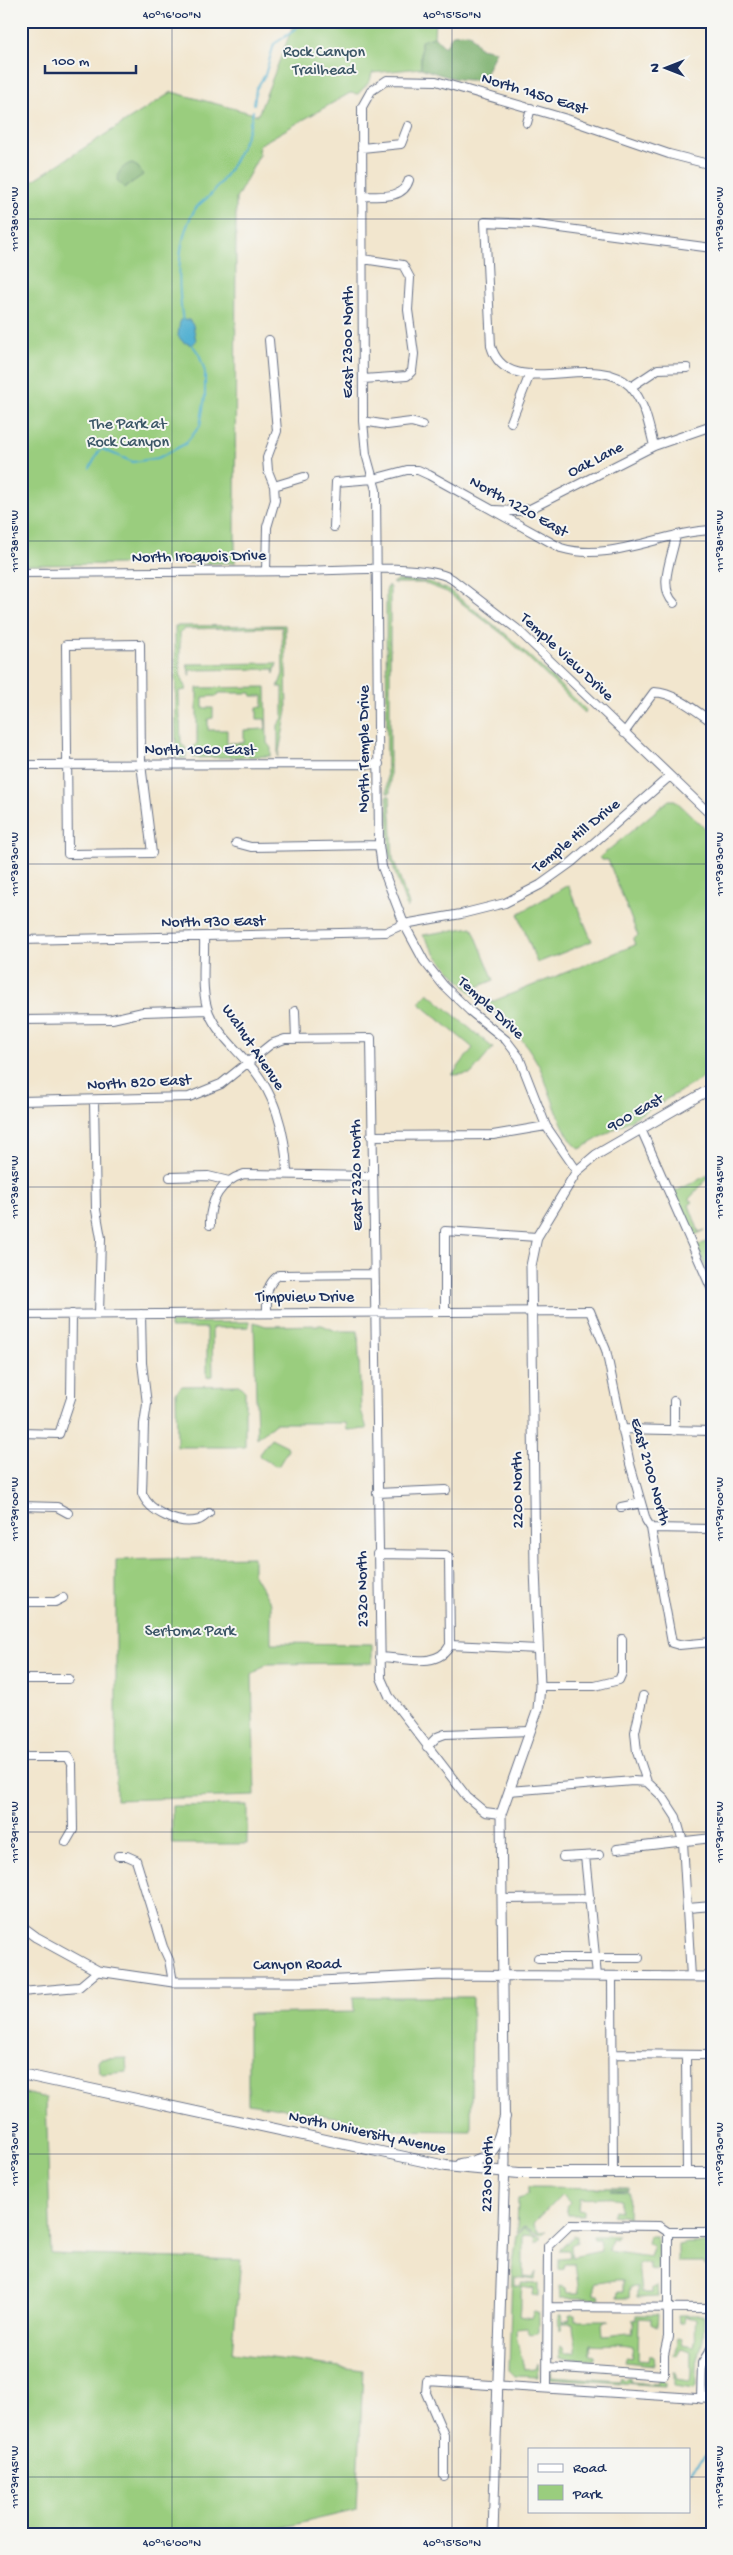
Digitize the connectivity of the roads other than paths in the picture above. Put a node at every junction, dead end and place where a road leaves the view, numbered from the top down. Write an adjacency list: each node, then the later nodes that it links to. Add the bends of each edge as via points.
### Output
1 (531, 108): 2 (street, North 1450 East, via 454,85 396,79 374,88 365,99); 3 (street); 6 (street, North 1450 East)
2 (361, 113): 5 (street, East 2300 North)
3 (527, 122)
4 (408, 126): 5 (street, via 401,144)
5 (362, 148): 8 (street, East 2300 North)
6 (712, 165)
7 (409, 180): 8 (street, via 405,190 396,195)
8 (362, 196): 10 (street, East 2300 North)
9 (712, 248): 13 (street, via 530,224 485,222 491,346 494,355 510,371)
10 (363, 259): 14 (street, East 2300 North); 14 (street, via 403,265 408,273 409,325 414,354 412,371 407,376)
11 (269, 340): 23 (street, via 277,431 267,458)
12 (687, 368): 15 (street, via 658,369)
13 (530, 374): 15 (street, via 603,372 619,377); 17 (street)
14 (363, 379): 16 (street, East 2300 North)
15 (631, 387): 20 (street, via 647,418)
16 (363, 421): 18 (street, via 410,422); 22 (street, East 2300 North, via 366,454)
17 (511, 422)
18 (422, 426)
19 (712, 426): 20 (street, Oak Lane)
20 (654, 446): 24 (street, Oak Lane, via 530,509)
21 (304, 477): 23 (street)
22 (373, 479): 24 (street, North 1220 East, via 400,471 418,470); 25 (street, North 1220 East, via 336,482); 28 (street, East 2300 North, via 376,490)
23 (274, 486): 29 (street, via 275,500 266,539)
24 (492, 510): 27 (street, North 1220 East, via 561,548 581,554 599,553)
25 (334, 527)
26 (712, 530): 27 (street, North 1220 East)
27 (676, 535): 31 (street, via 664,587)
28 (377, 570): 29 (street, North Iroquois Drive); 33 (street, Temple View Drive, via 434,571 452,579 517,630); 37 (street, North Temple Drive)
29 (266, 571): 30 (street, North Iroquois Drive)
30 (21, 573)
31 (674, 603)
32 (712, 722): 33 (street, via 678,700 654,692)
33 (624, 732): 38 (street, Temple View Drive)
34 (21, 764): 35 (street, North 1060 East)
35 (67, 764): 36 (street, North 1060 East); 36 (street, via 68,854 152,852); 36 (street, via 66,645 140,644)
36 (141, 764): 37 (street, North 1060 East)
37 (379, 764): 41 (street, North Temple Drive)
38 (670, 776): 39 (street, Temple View Drive); 42 (street, Temple Hill Drive, via 572,862 540,885 505,903)
39 (712, 816)
40 (236, 843): 41 (street, via 251,847)
41 (379, 845): 42 (street, North Temple Drive, via 382,867)
42 (404, 924): 43 (street, North 930 East, via 386,932); 54 (street, Temple Drive, via 424,961 438,978 470,1011 506,1040 520,1057)
43 (204, 937): 44 (street, North 930 East); 45 (street, Walnut Avenue)
44 (21, 940)
45 (208, 1010): 47 (street, via 143,1012 112,1018); 50 (street, Walnut Avenue, via 220,1032)
46 (295, 1011): 49 (street)
47 (21, 1020)
48 (371, 1038): 49 (street, North 820 East); 56 (street, East 2320 North)
49 (296, 1039): 50 (street, North 820 East, via 271,1044)
50 (248, 1062): 53 (street, North 820 East, via 216,1087 189,1098); 58 (street, Walnut Avenue, via 276,1112 284,1137)
51 (712, 1088): 55 (main road, 900 East)
52 (21, 1101): 53 (street, North 820 East)
53 (94, 1101): 72 (street, via 96,1210 101,1238)
54 (546, 1126): 56 (street, via 493,1135); 57 (street, Temple Drive)
55 (642, 1129): 57 (main road, 900 East, via 596,1154); 65 (street)
56 (371, 1136): 60 (street, East 2320 North)
57 (577, 1171): 63 (main road, 2200 North)
58 (287, 1173): 60 (street); 61 (street, via 252,1172)
59 (170, 1176): 61 (street, via 208,1176)
60 (372, 1176): 64 (street, East 2320 North)
61 (229, 1181): 62 (street, via 214,1201)
62 (210, 1225)
63 (537, 1237): 66 (main road, 2200 North, via 531,1266); 67 (street, via 445,1231)
64 (374, 1274): 69 (street, via 279,1275 270,1281); 70 (street, East 2320 North)
65 (712, 1290)
66 (531, 1310): 67 (street, Timpview Drive); 68 (street, Timpview Drive); 95 (main road, 2200 North)
67 (444, 1311): 70 (street, Timpview Drive)
68 (590, 1311): 76 (street, East 2100 North, via 606,1350)
69 (267, 1312): 70 (street, Timpview Drive); 73 (street, Timpview Drive)
70 (375, 1312): 81 (street, 2320 North)
71 (72, 1314): 72 (street, Timpview Drive); 74 (street, Timpview Drive); 79 (street, via 71,1398 58,1434)
72 (99, 1314): 73 (street, Timpview Drive)
73 (141, 1314): 86 (street, via 142,1363 148,1404 144,1424 142,1493 145,1502 168,1517 182,1521 199,1520)
74 (21, 1315)
75 (674, 1401): 77 (street)
76 (622, 1429): 77 (street); 82 (street, East 2100 North)
77 (674, 1431): 78 (street)
78 (712, 1431)
79 (21, 1433)
80 (446, 1490): 81 (street)
81 (377, 1493): 89 (street, 2320 North)
82 (641, 1503): 84 (street); 87 (street, East 2100 North)
83 (21, 1506): 85 (street, via 57,1507)
84 (621, 1507)
85 (68, 1513)
86 (209, 1513)
87 (651, 1528): 88 (street); 93 (street, East 2100 North, via 672,1643)
88 (712, 1529)
89 (377, 1554): 94 (street, via 446,1555 449,1558); 96 (street, 2320 North)
90 (63, 1598): 91 (street, via 55,1602)
91 (21, 1602)
92 (622, 1639): 99 (street, via 619,1680 595,1686)
93 (712, 1642)
94 (450, 1645): 95 (street); 96 (street, via 444,1654 430,1659)
95 (538, 1649): 99 (main road, 2200 North)
96 (380, 1657): 102 (street, 2320 North, via 383,1686)
97 (21, 1679): 98 (street)
98 (69, 1679)
99 (540, 1686): 101 (main road, 2200 North, via 538,1709)
100 (643, 1696): 104 (street, via 635,1741)
101 (530, 1731): 102 (street, via 445,1734); 105 (main road, 2200 North)
102 (427, 1747): 106 (street, 2320 North, via 478,1808)
103 (21, 1757): 108 (street, via 68,1757 72,1764 73,1830)
104 (648, 1782): 105 (street); 109 (street, via 673,1812)
105 (509, 1791): 106 (main road, 2200 North)
106 (501, 1814): 116 (main road, 2230 North)
107 (712, 1838): 109 (street)
108 (66, 1842)
109 (683, 1842): 110 (street); 118 (street)
110 (616, 1849)
111 (599, 1855): 113 (street)
112 (118, 1856): 129 (street, via 136,1860 170,1960)
113 (585, 1856): 114 (street); 115 (street)
114 (564, 1857)
115 (590, 1898): 116 (street); 121 (street)
116 (503, 1899): 124 (main road, 2230 North)
117 (712, 1906): 118 (street)
118 (688, 1908): 127 (street)
119 (21, 1926): 123 (main road, Canyon Road)
120 (538, 1958): 121 (street)
121 (597, 1958): 122 (street); 125 (street)
122 (640, 1958)
123 (98, 1971): 129 (main road, Canyon Road); 130 (street, via 79,1988)
124 (503, 1976): 125 (main road, Canyon Road); 129 (main road, Canyon Road); 135 (main road, 2230 North)
125 (597, 1976): 126 (main road, Canyon Road)
126 (612, 1977): 127 (main road, Canyon Road); 131 (street)
127 (691, 1977): 128 (main road, Canyon Road)
128 (712, 1977)
129 (173, 1982)
130 (21, 1992)
131 (612, 2054): 132 (street); 138 (street)
132 (686, 2055): 133 (street); 139 (street)
133 (712, 2055)
134 (21, 2074): 136 (highway, North University Avenue)
135 (505, 2117): 136 (highway, via 492,2150 484,2159); 137 (main road, 2230 North)
136 (439, 2165): 137 (highway, North University Avenue)
137 (505, 2172): 138 (highway, North University Avenue); 149 (main road, 2230 North)
138 (613, 2173): 139 (highway, North University Avenue)
139 (687, 2173): 140 (highway, North University Avenue)
140 (712, 2173)
141 (668, 2232): 142 (street); 143 (street, via 659,2226 570,2225 548,2246); 144 (street)
142 (712, 2232)
143 (548, 2307): 144 (street); 148 (street)
144 (668, 2308): 145 (street); 148 (street, via 664,2375)
145 (712, 2308)
146 (712, 2347): 151 (street, via 702,2363)
147 (712, 2362): 151 (street)
148 (548, 2367): 150 (street)
149 (499, 2384): 150 (street); 152 (street, via 427,2381 426,2393 444,2435); 153 (main road, 2230 North)
150 (547, 2387): 151 (street)
151 (707, 2399)
152 (444, 2476)
153 (493, 2534)

